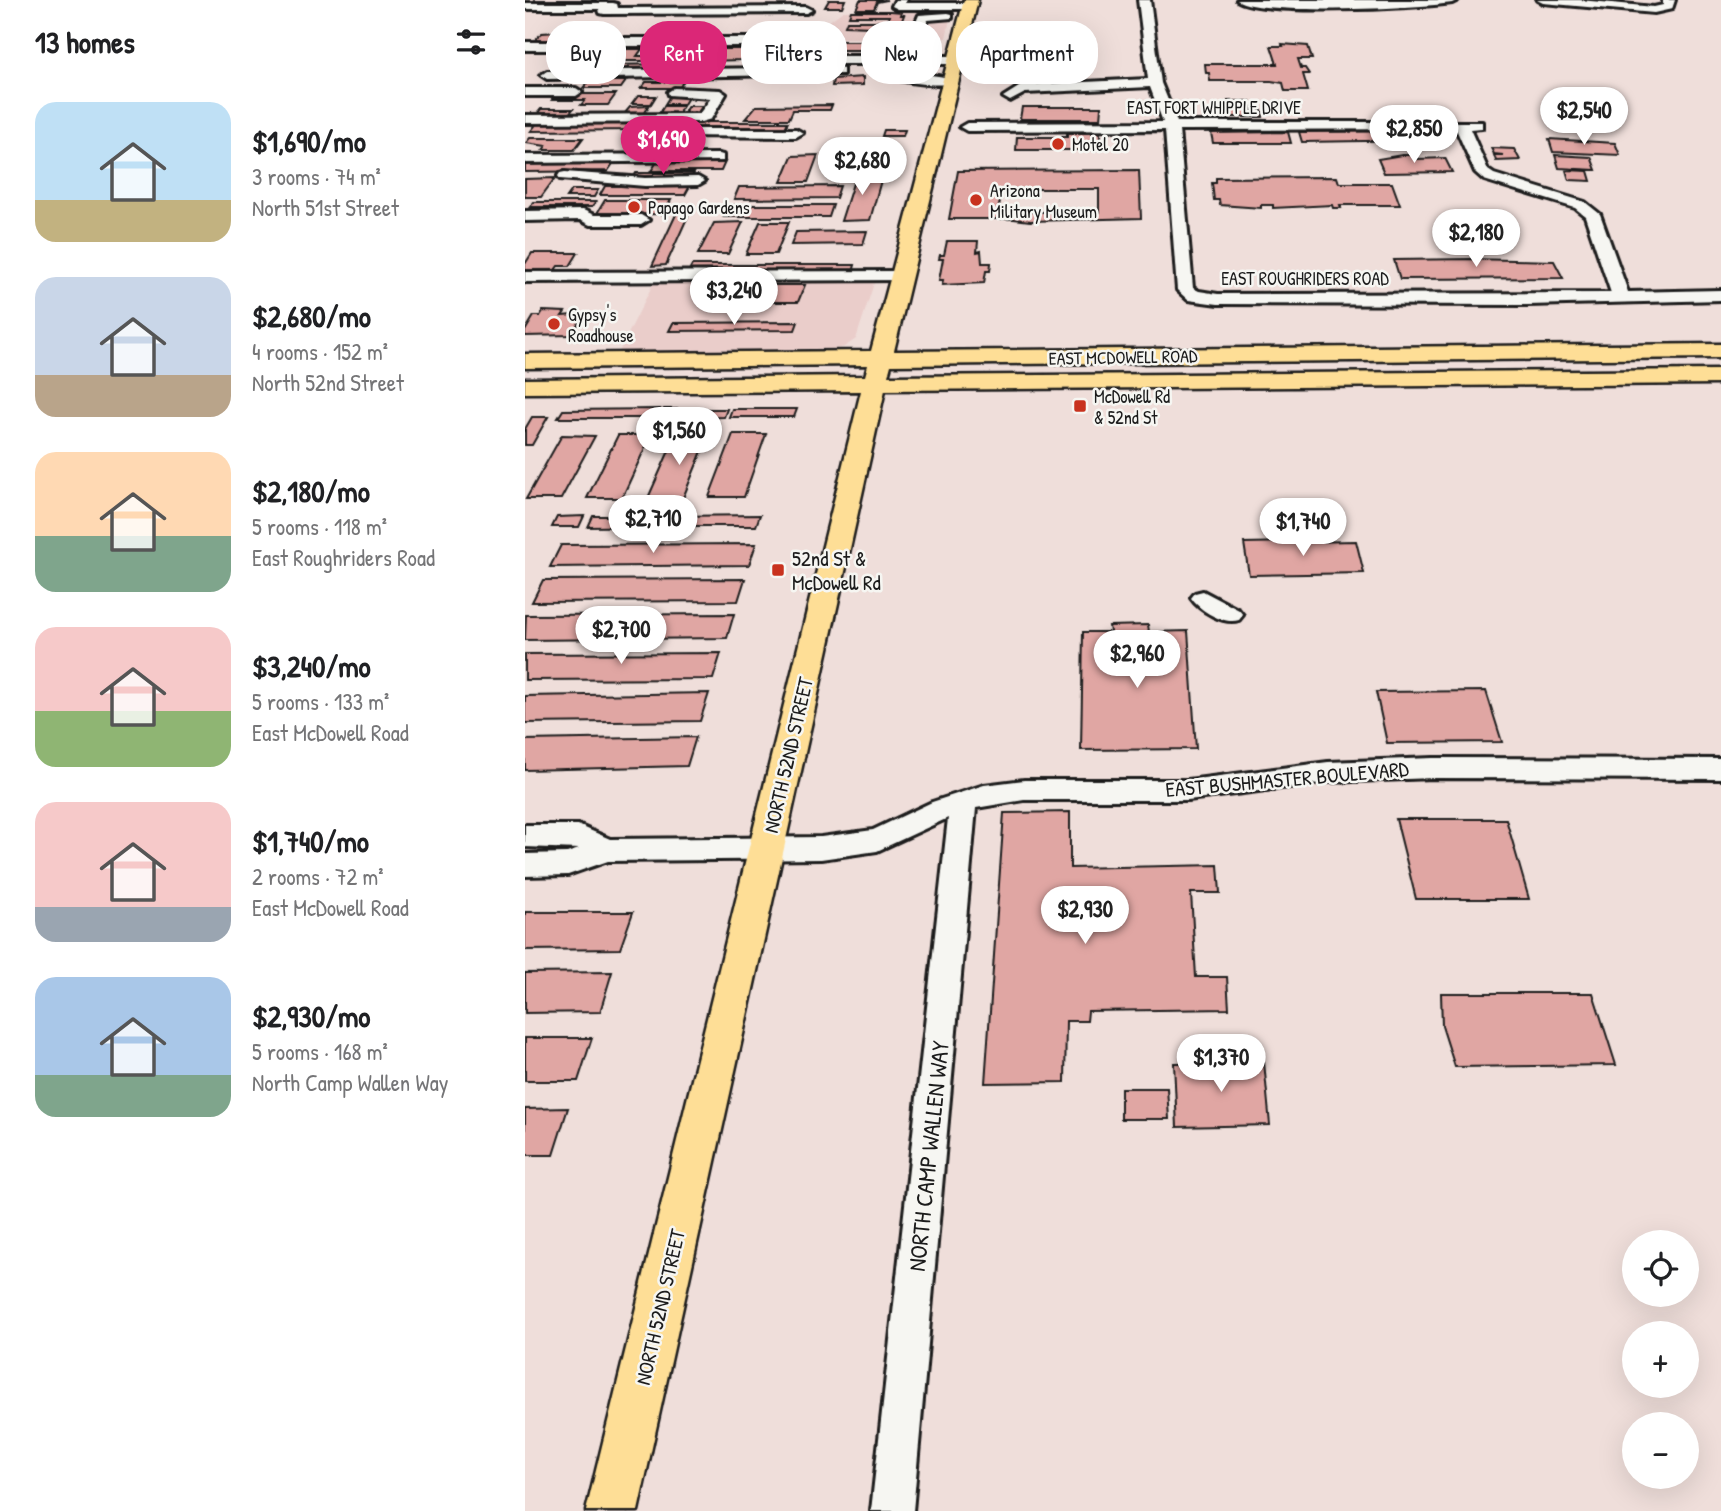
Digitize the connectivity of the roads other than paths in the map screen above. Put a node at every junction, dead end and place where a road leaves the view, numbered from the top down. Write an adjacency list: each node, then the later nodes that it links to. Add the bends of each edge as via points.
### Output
1 (1144, 0): 21 (street)
2 (1243, 0): 3 (street, via 1258,4 1411,5)
3 (1452, 0)
4 (1543, 0): 5 (street, via 1654,10 1668,7)
5 (1669, 0)
6 (899, 3): 8 (street)
7 (528, 6): 10 (street)
8 (970, 7): 12 (street)
9 (806, 10): 10 (street)
10 (604, 15): 11 (street)
11 (744, 21)
12 (922, 21)
13 (626, 42): 16 (street, via 774,42 825,60)
14 (525, 46): 15 (street)
15 (546, 58)
16 (956, 60)
17 (956, 63): 20 (main road, NORTH 52ND STREET)
18 (626, 66): 20 (street, via 864,71)
19 (546, 73): 22 (street)
20 (951, 80): 37 (main road, NORTH 52ND STREET)
21 (1155, 83): 25 (street, via 1022,89); 28 (street)
22 (526, 90): 23 (street)
23 (587, 92)
24 (663, 92): 26 (street, via 720,94 701,118)
25 (1010, 97)
26 (525, 119)
27 (967, 127): 28 (street, EAST FORT WHIPPLE DRIVE)
28 (1172, 127): 40 (street, EAST FORT WHIPPLE DRIVE, via 1469,125 1482,172 1580,205 1592,214); 40 (street, EAST ROUGHRIDERS ROAD, via 1185,289 1194,296)
29 (796, 133): 30 (street)
30 (525, 134)
31 (718, 158): 32 (street)
32 (525, 159)
33 (549, 176): 34 (street)
34 (698, 181)
35 (525, 216): 36 (street)
36 (641, 220)
37 (902, 276): 38 (lane); 42 (main road, NORTH 52ND STREET)
38 (525, 277)
39 (1721, 295): 40 (street, EAST ROUGHRIDERS ROAD)
40 (1621, 298)
41 (1721, 351): 42 (main road, EAST MCDOWELL ROAD)
42 (881, 360): 43 (main road, EAST MCDOWELL ROAD); 45 (main road, NORTH 52ND STREET)
43 (525, 361)
44 (1721, 377): 45 (main road, EAST MCDOWELL ROAD)
45 (875, 385): 46 (main road, EAST MCDOWELL ROAD); 52 (main road, NORTH 52ND STREET)
46 (525, 386)
47 (1203, 598): 48 (street)
48 (1231, 615)
49 (1721, 769): 50 (street, EAST BUSHMASTER BOULEVARD, via 1364,770 1188,790 1024,790)
50 (963, 802): 52 (street, EAST BUSHMASTER BOULEVARD, via 877,840 821,848); 56 (street, NORTH CAMP WALLEN WAY)
51 (525, 836): 53 (street, via 578,836)
52 (766, 848): 53 (street, EAST BUSHMASTER BOULEVARD); 55 (main road, NORTH 52ND STREET)
53 (607, 849): 54 (street, via 569,864)
54 (525, 865)
55 (612, 1511)
56 (892, 1511)

